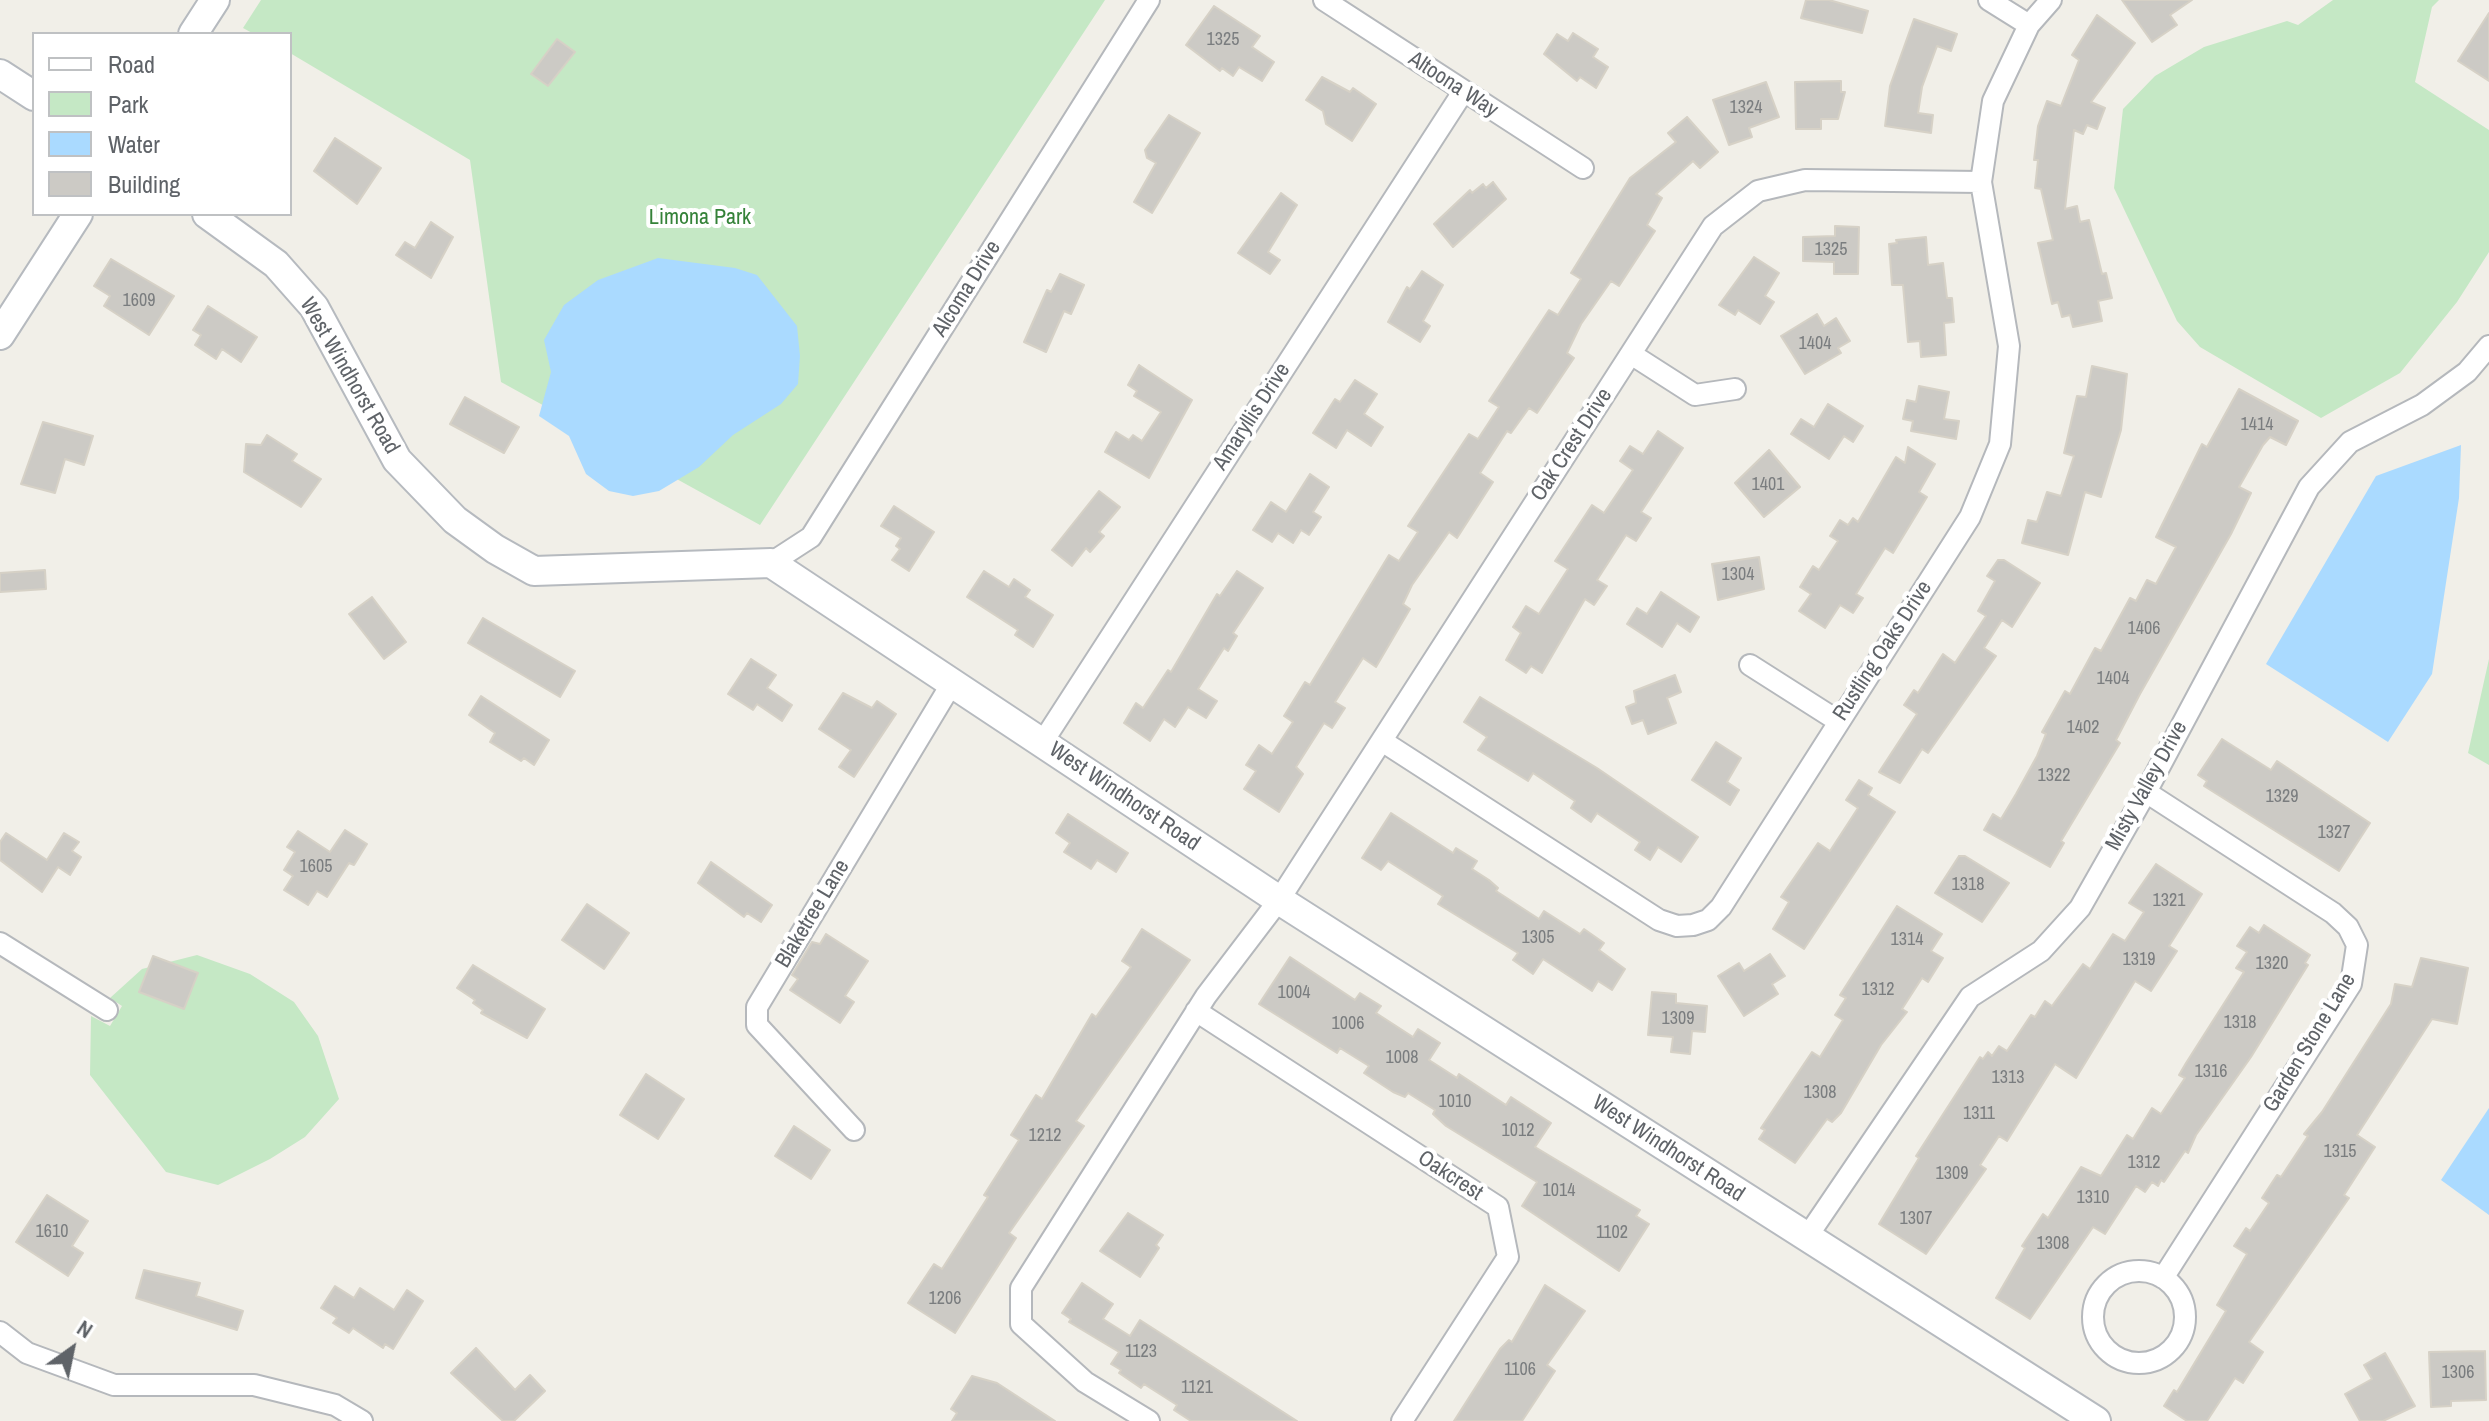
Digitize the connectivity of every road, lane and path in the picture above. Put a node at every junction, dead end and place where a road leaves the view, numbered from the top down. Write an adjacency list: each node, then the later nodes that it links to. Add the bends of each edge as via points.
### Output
1 (215, 0): 7 (street)
2 (1149, 0): 19 (street, Alcoma Drive, via 811,537)
3 (1324, 0): 9 (street, Altoona Way)
4 (1989, 0): 6 (street)
5 (2051, 0): 6 (street, Rustling Oaks Drive)
6 (2029, 25): 12 (street, Rustling Oaks Drive, via 1993,101)
7 (194, 32)
8 (0, 74): 10 (street)
9 (1463, 92): 11 (street, Altoona Way); 24 (street, Amaryllis Drive)
10 (32, 95)
11 (1583, 168)
12 (1981, 182): 17 (street, Oak Crest Drive, via 1805,180 1758,191 1713,226); 22 (street, Rustling Oaks Drive, via 2009,346 2000,444 1970,517)
13 (77, 216): 15 (street)
14 (210, 216): 19 (street, West Windhorst Road, via 276,264 314,307 397,460 455,520 495,549 534,571)
15 (0, 335)
16 (2489, 346): 25 (street, Misty Valley Drive, via 2467,372 2422,405 2350,442 2309,487)
17 (1631, 354): 18 (street, via 1695,395); 23 (street, Oak Crest Drive)
18 (1735, 389)
19 (771, 563): 21 (street, West Windhorst Road)
20 (1750, 665): 22 (street)
21 (952, 683): 24 (street, West Windhorst Road); 30 (street, Blaketree Lane, via 757,1007 757,1025)
22 (1838, 721): 23 (street, Rustling Oaks Drive, via 1721,907 1708,920 1677,926 1659,920)
23 (1382, 741): 26 (street, Oak Crest Drive)
24 (1042, 743): 26 (street, West Windhorst Road)
25 (2146, 792): 31 (street, Misty Valley Drive, via 2080,908 2041,951 1970,997); 32 (street, Garden Stone Lane, via 2333,913 2357,945 2351,984)
26 (1279, 900): 29 (street); 31 (street, West Windhorst Road)
27 (0, 943): 28 (street)
28 (107, 1010)
29 (1196, 1011): 35 (street, via 1021,1288 1021,1324 1085,1382); 36 (street, Oakcrest, via 1498,1207 1508,1257)
30 (854, 1130)
31 (1807, 1237): 37 (street, West Windhorst Road)
32 (2163, 1278): 32 (street, via 2149,1272 2120,1275 2099,1294 2096,1336 2117,1358 2148,1363 2174,1347 2185,1318 2182,1302)
33 (0, 1332): 34 (street, via 27,1353 114,1385 254,1385 335,1405)
34 (362, 1421)
35 (1149, 1421)
36 (1402, 1421)
37 (2096, 1421)

